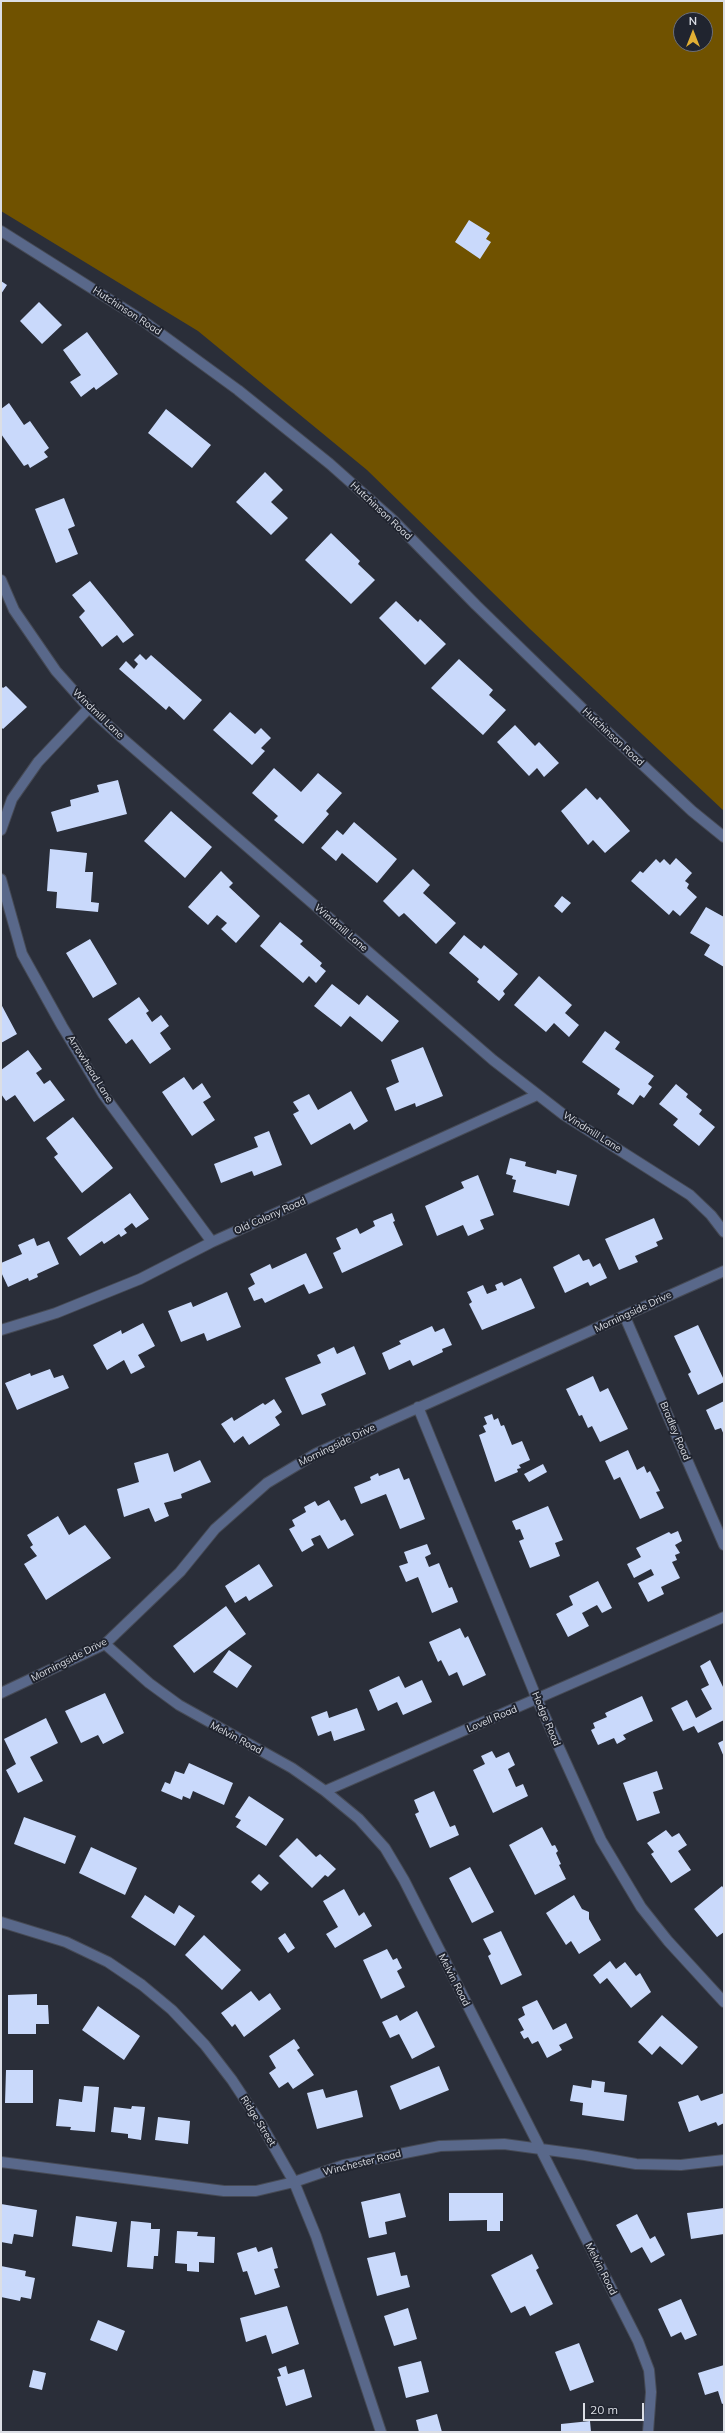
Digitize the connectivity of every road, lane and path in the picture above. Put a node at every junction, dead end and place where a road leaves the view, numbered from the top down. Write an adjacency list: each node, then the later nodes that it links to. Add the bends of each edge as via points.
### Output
1 (1, 231): 5 (street, Hutchinson Road, via 142,320 238,390 330,464 393,520 582,708 692,811)
2 (1, 580): 3 (street, Windmill Lane, via 14,610 33,639 56,671)
3 (89, 708): 4 (street, via 38,762 12,799); 7 (street, Windmill Lane)
4 (1, 830)
5 (724, 837)
6 (1, 879): 9 (street, Arrowhead Lane, via 22,954 62,1026 103,1094)
7 (537, 1095): 8 (street, Windmill Lane, via 690,1195); 9 (street, Old Colony Road)
8 (724, 1232)
9 (212, 1242): 12 (street, Old Colony Road, via 140,1279 56,1313)
10 (724, 1272): 11 (street, Morningside Drive)
11 (625, 1316): 13 (street, Morningside Drive); 14 (street, Bradley Road)
12 (1, 1330)
13 (418, 1407): 16 (street, Morningside Drive, via 317,1453 266,1483 215,1529 180,1572); 18 (street, Hodge Road)
14 (724, 1544)
15 (724, 1617): 18 (street, Lovell Road)
16 (105, 1644): 17 (street, Morningside Drive); 19 (street, Melvin Road, via 180,1705 292,1768)
17 (1, 1694)
18 (537, 1699): 19 (street, Lovell Road); 21 (street, Hodge Road, via 578,1794 620,1874 641,1907 668,1941)
19 (326, 1791): 22 (street, Melvin Road, via 359,1820 385,1848 404,1880)
20 (1, 1922): 25 (street, Ridge Street, via 66,1942 108,1962 172,2010 205,2045 232,2080)
21 (724, 2002)
22 (540, 2150): 23 (street, Winchester Road, via 586,2154 636,2164 681,2165); 25 (street, Winchester Road, via 504,2144 440,2146 344,2165); 27 (street, Melvin Road, via 638,2341 649,2370 651,2392)
23 (724, 2160)
24 (1, 2162): 25 (street, Winchester Road, via 224,2191 256,2191)
25 (294, 2182): 26 (street, Ridge Street, via 331,2278)
26 (380, 2432)
27 (648, 2432)

